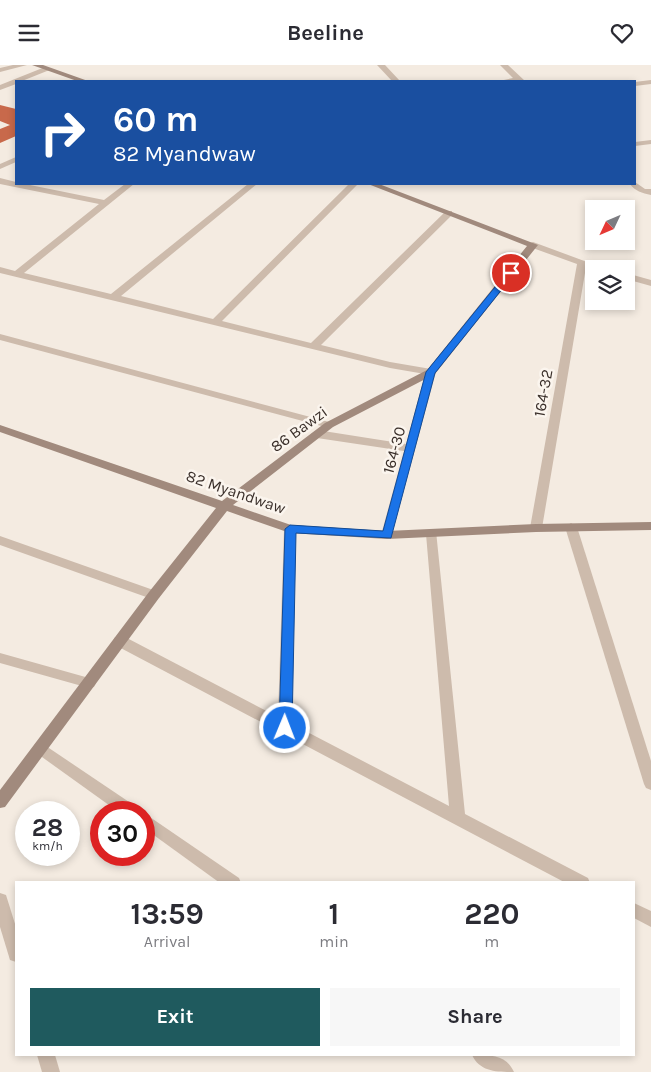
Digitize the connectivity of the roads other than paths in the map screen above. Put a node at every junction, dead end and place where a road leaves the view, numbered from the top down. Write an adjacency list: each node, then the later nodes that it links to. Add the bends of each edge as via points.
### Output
1 (23, 65): 6 (street)
2 (36, 65): 5 (street)
3 (381, 65): 9 (street)
4 (504, 65): 10 (street)
5 (48, 69): 7 (street); 8 (street)
6 (0, 70)
7 (19, 80)
8 (81, 80)
9 (395, 80)
10 (520, 80)
11 (15, 81): 14 (street)
12 (651, 81): 13 (street)
13 (636, 84)
14 (0, 88)
15 (651, 142): 16 (street)
16 (636, 144)
17 (15, 160): 18 (street)
18 (0, 167)
19 (0, 181): 20 (street)
20 (15, 184)
21 (19, 185): 28 (street)
22 (129, 185): 28 (street)
23 (252, 185): 37 (street)
24 (353, 185): 38 (street)
25 (375, 185): 29 (street)
26 (636, 185): 27 (street)
27 (647, 192)
28 (104, 203): 34 (street)
29 (449, 213): 30 (street); 40 (street)
30 (533, 245): 31 (street); 41 (street, 86 Bawzi)
31 (582, 263): 32 (street); 49 (street, 164-32)
32 (585, 264)
33 (0, 269): 34 (street)
34 (18, 273): 37 (street)
35 (635, 279): 36 (street)
36 (651, 283)
37 (114, 297): 38 (street)
38 (216, 323): 40 (street)
39 (0, 337): 42 (street)
40 (314, 346): 41 (street)
41 (431, 372): 42 (street, 86 Bawzi); 45 (street, 164-30)
42 (329, 425): 44 (street, 86 Bawzi)
43 (0, 428): 46 (street, 82 Myandwaw)
44 (317, 434): 45 (street); 46 (street, 86 Bawzi)
45 (411, 448): 52 (street, 164-30)
46 (225, 505): 50 (street, 82 Myandwaw); 54 (street, 86 Bawzi)
47 (651, 526): 48 (street, 82 Myandwaw)
48 (571, 527): 49 (street, 82 Myandwaw); 60 (street)
49 (536, 528): 51 (street, 82 Myandwaw)
50 (290, 529): 52 (street, 82 Myandwaw); 58 (street)
51 (432, 534): 52 (street, 82 Myandwaw); 63 (street)
52 (387, 535)
53 (0, 540): 54 (street)
54 (154, 595): 55 (street, 86 Bawzi)
55 (120, 641): 57 (street, 86 Bawzi); 58 (street)
56 (0, 658): 57 (street)
57 (89, 683): 59 (street, 86 Bawzi)
58 (285, 728): 63 (street)
59 (40, 748): 61 (street); 62 (street, 86 Bawzi)
60 (651, 784)
61 (116, 801)
62 (0, 802)
63 (458, 818): 66 (street)
64 (155, 828): 65 (street)
65 (230, 881)
66 (578, 881)
67 (0, 899): 70 (street)
68 (635, 911): 69 (street)
69 (651, 919)
70 (15, 951)
71 (46, 1056): 73 (street)
72 (481, 1056): 74 (street)
73 (51, 1072)
74 (505, 1072)

